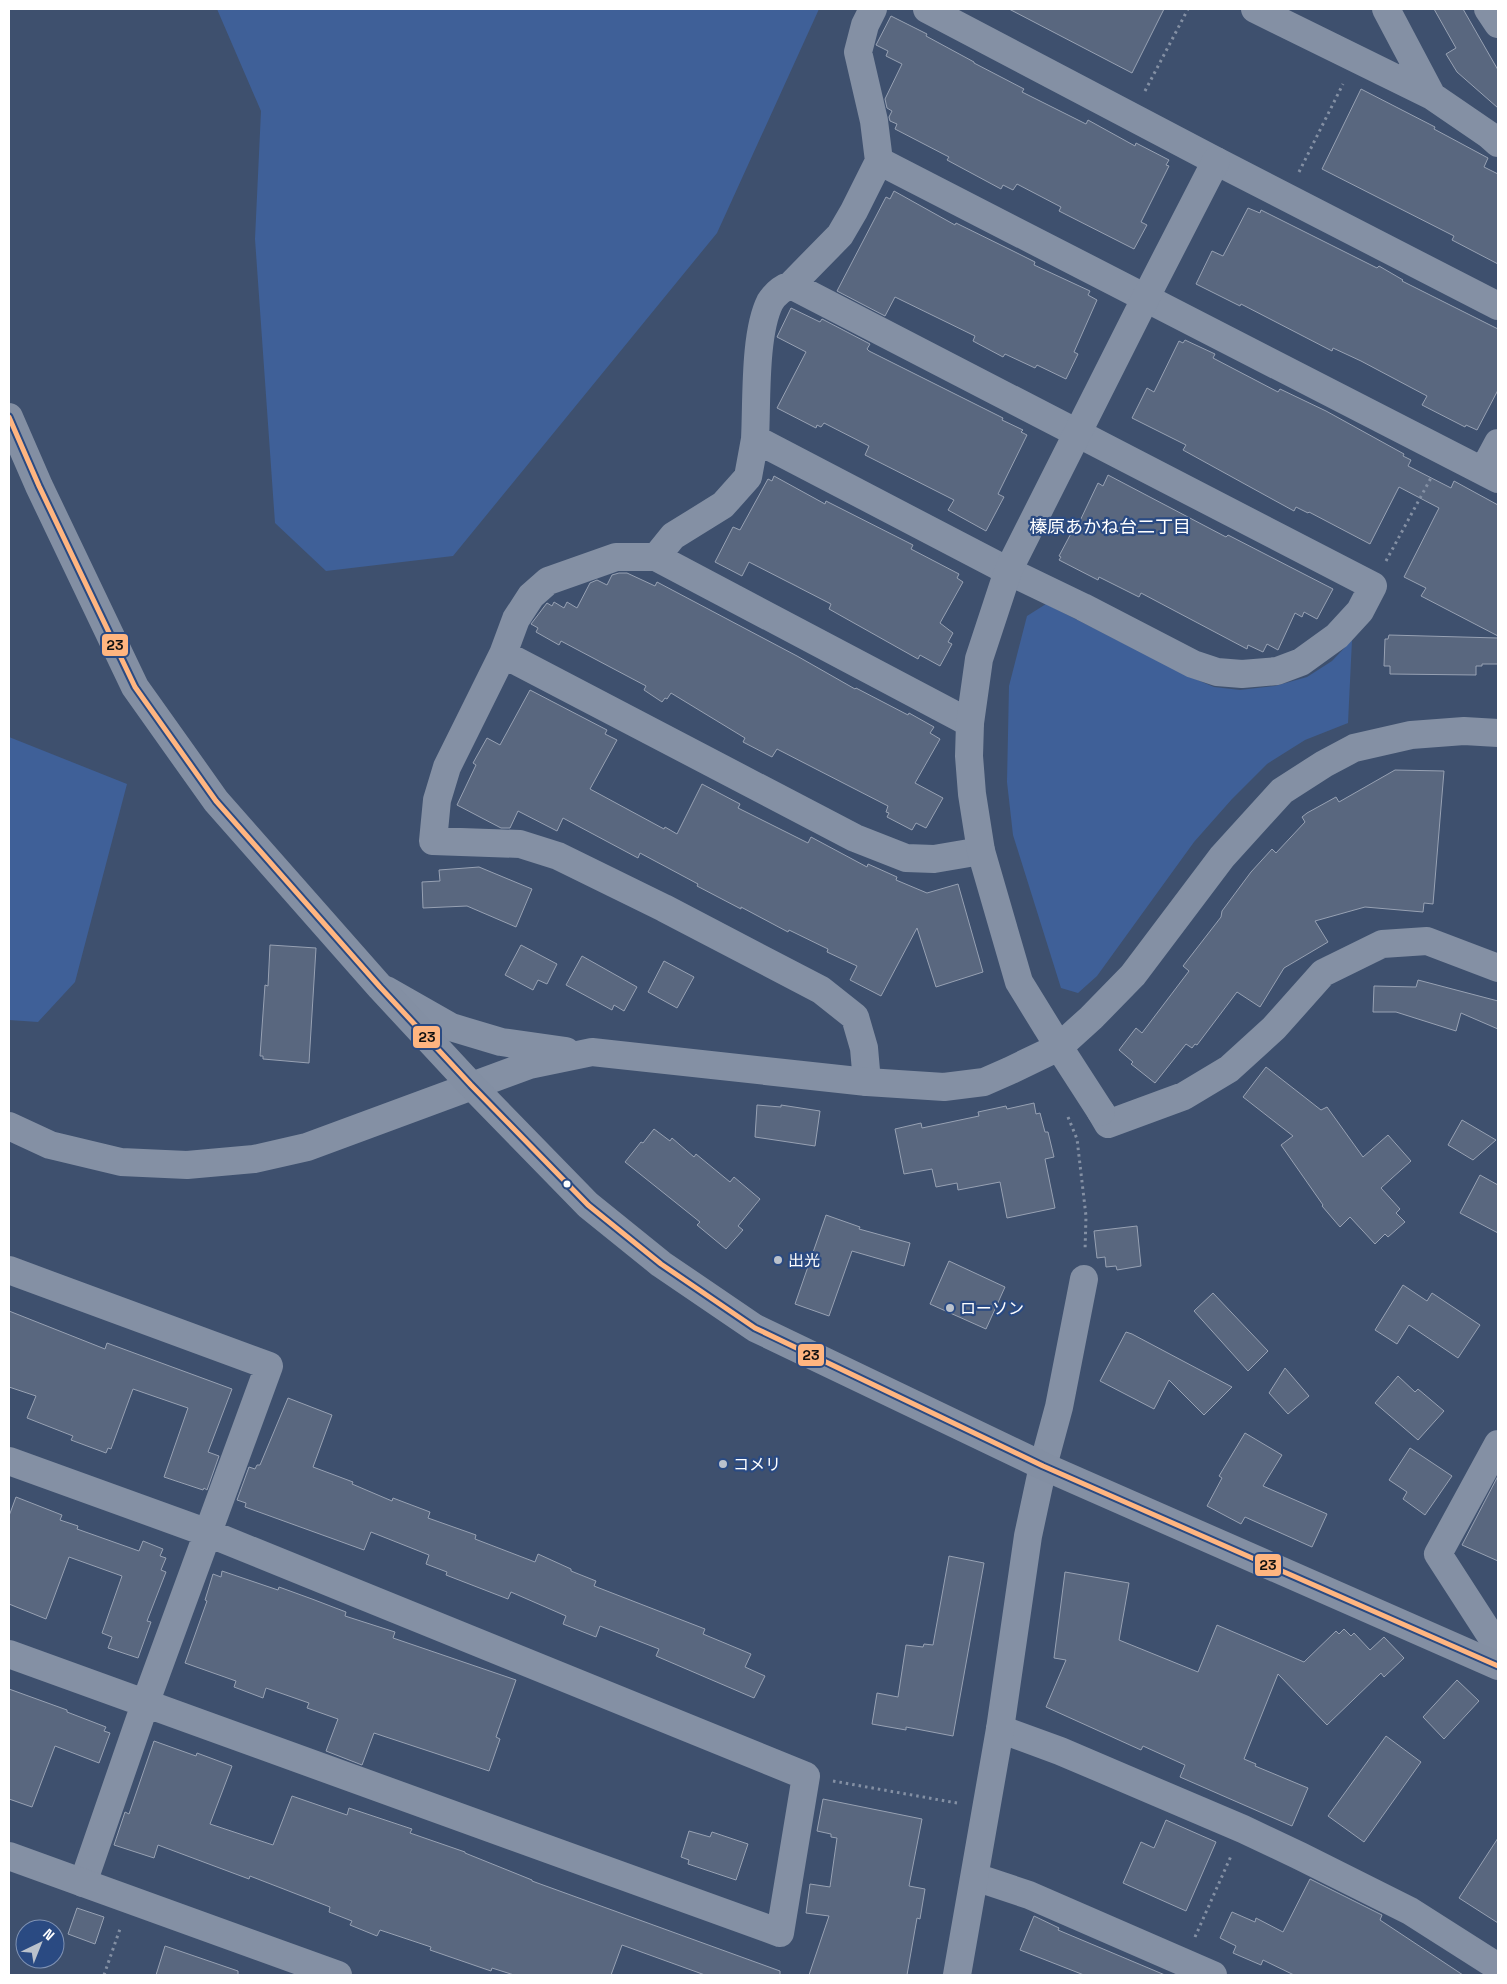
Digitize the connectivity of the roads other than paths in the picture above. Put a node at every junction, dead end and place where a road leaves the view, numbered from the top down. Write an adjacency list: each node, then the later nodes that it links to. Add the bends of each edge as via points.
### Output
1 (873, 9): 9 (street, via 858,52 874,121)
2 (928, 9): 10 (street)
3 (1255, 9): 7 (street)
4 (1386, 9): 7 (street)
5 (1488, 9): 6 (street)
6 (1498, 24)
7 (1432, 96): 8 (street)
8 (1498, 143)
9 (879, 161): 11 (street, via 840,235); 12 (street)
10 (1216, 161): 12 (street); 13 (street)
11 (791, 286): 15 (street); 16 (street, via 782,288 771,301 760,333)
12 (1146, 297): 15 (street); 18 (street)
13 (1498, 306)
14 (9, 417): 26 (highway, via 135,687 216,801)
15 (1076, 434): 20 (street); 20 (street, via 1373,586 1360,611 1337,636 1301,662 1277,671 1242,674 1218,672 1193,664)
16 (755, 439): 19 (street, via 748,477 723,505 674,536); 20 (street)
17 (1498, 443): 18 (street)
18 (1491, 475)
19 (656, 557): 21 (street, via 616,557 548,581 531,596 516,619); 22 (street)
20 (1008, 571): 22 (street, via 979,658)
21 (503, 654): 24 (street, via 855,838 906,858 934,859); 29 (street, via 447,768 437,800 433,841 520,844 558,856 821,990 855,1017 864,1048)
22 (970, 723): 24 (street, via 972,794)
23 (1498, 733): 27 (street, via 1464,731 1412,735 1354,748 1282,791 1222,857 1133,975)
24 (981, 851): 27 (street, via 1019,982)
25 (1498, 968): 27 (street, via 1427,941 1382,944 1323,973 1274,1028 1229,1069 1184,1096 1108,1124)
26 (380, 987): 28 (street, via 451,1027 501,1042); 30 (highway)
27 (1059, 1047): 29 (street, via 984,1082 944,1087)
28 (585, 1054): 29 (street, via 661,1058); 30 (street, via 529,1065)
29 (867, 1082)
30 (471, 1085): 31 (street, via 308,1146 244,1160 187,1165 121,1162 50,1145); 36 (highway, via 588,1204 661,1264 755,1328)
31 (9, 1126)
32 (9, 1270): 37 (street, via 269,1366)
33 (1084, 1279): 36 (street, via 1059,1407)
34 (1498, 1444): 38 (street, via 1438,1554)
35 (9, 1461): 37 (street)
36 (1043, 1466): 40 (highway); 42 (street, via 1028,1536)
37 (208, 1533): 41 (street); 41 (street, via 806,1776 780,1933)
38 (1498, 1647)
39 (9, 1654): 41 (street)
40 (1498, 1666)
41 (145, 1704): 45 (street)
42 (1000, 1729): 44 (street); 46 (street, via 1243,1829 1410,1911)
43 (9, 1856): 45 (street)
44 (975, 1877): 48 (street); 49 (street, via 1029,1895)
45 (83, 1883): 47 (street)
46 (1498, 1967)
47 (338, 1975)
48 (957, 1975)
49 (1213, 1975)

